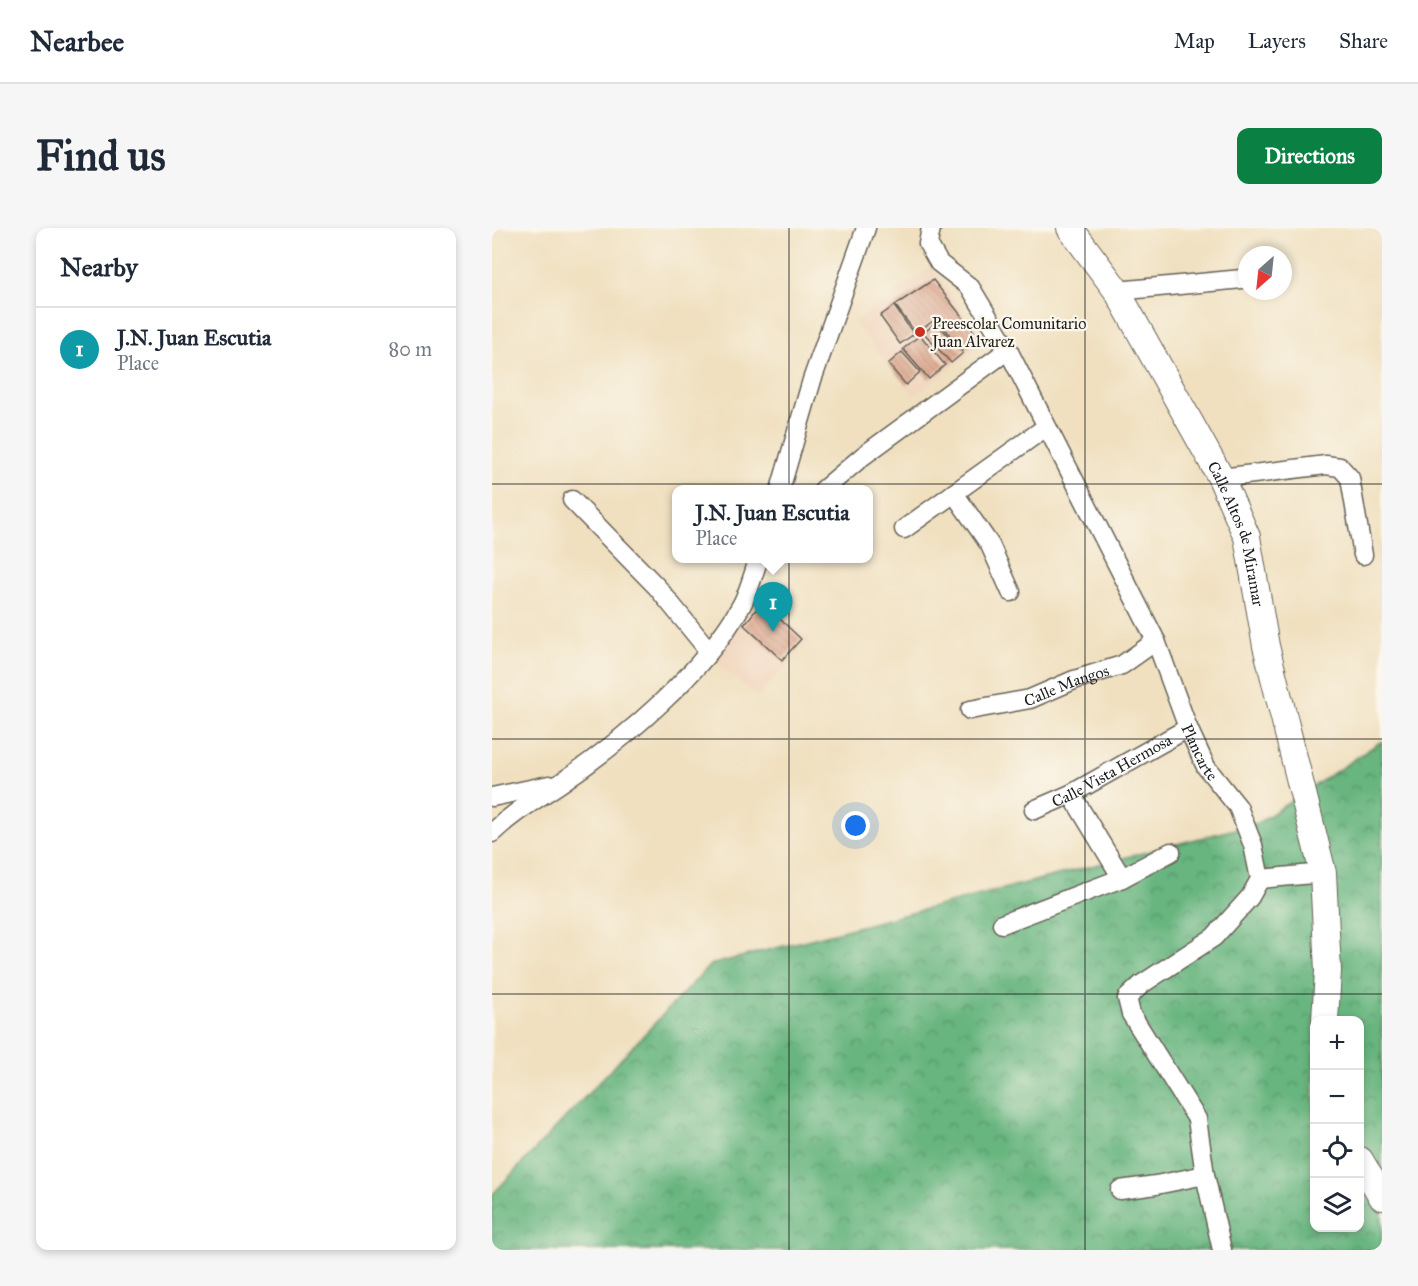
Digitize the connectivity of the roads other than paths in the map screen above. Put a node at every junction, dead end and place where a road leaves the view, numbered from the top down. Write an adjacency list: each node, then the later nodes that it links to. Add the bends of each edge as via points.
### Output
1 (866, 228): 9 (street, via 812,380)
2 (931, 228): 6 (street, Plancarte, via 928,244 939,263 970,287)
3 (1070, 228): 5 (street, Calle Altos de Miramar)
4 (1238, 279): 5 (street)
5 (1117, 291): 8 (street, Calle Altos de Miramar)
6 (1008, 350): 7 (street, Plancarte); 10 (street)
7 (1046, 427): 11 (street); 17 (street, Plancarte)
8 (1221, 478): 14 (street, via 1326,465 1340,467 1350,478); 29 (street, Calle Altos de Miramar, via 1247,537 1266,646)
9 (781, 485)
10 (828, 485)
11 (954, 493): 13 (street); 16 (street, via 990,545)
12 (572, 500): 18 (street, via 657,587)
13 (904, 529)
14 (1363, 555)
15 (757, 563): 18 (street, via 742,605)
16 (1011, 592)
17 (1155, 641): 19 (street, Calle Mangos, via 1122,665 1030,699); 20 (street, Plancarte)
18 (709, 651): 21 (street, via 656,709)
19 (970, 710)
20 (1188, 729): 22 (street, Calle Vista Hermosa); 31 (street, Plancarte, via 1206,767 1238,807 1253,845)
21 (563, 781): 23 (street); 25 (street)
22 (1071, 794): 24 (street, Calle Vista Hermosa); 30 (street)
23 (492, 797)
24 (1034, 810)
25 (512, 814): 26 (street); 27 (street)
26 (492, 818)
27 (492, 833)
28 (1171, 852): 30 (street)
29 (1323, 873): 31 (street); 33 (street, Calle Altos de Miramar, via 1328,971)
30 (1122, 878): 32 (street)
31 (1260, 879): 35 (street, via 1250,897 1214,937 1127,998 1131,1014 1197,1119)
32 (1002, 924)
33 (1325, 1016)
34 (1364, 1168): 37 (street)
35 (1205, 1175): 36 (street); 38 (street)
36 (1120, 1190)
37 (1382, 1197)
38 (1222, 1250)

